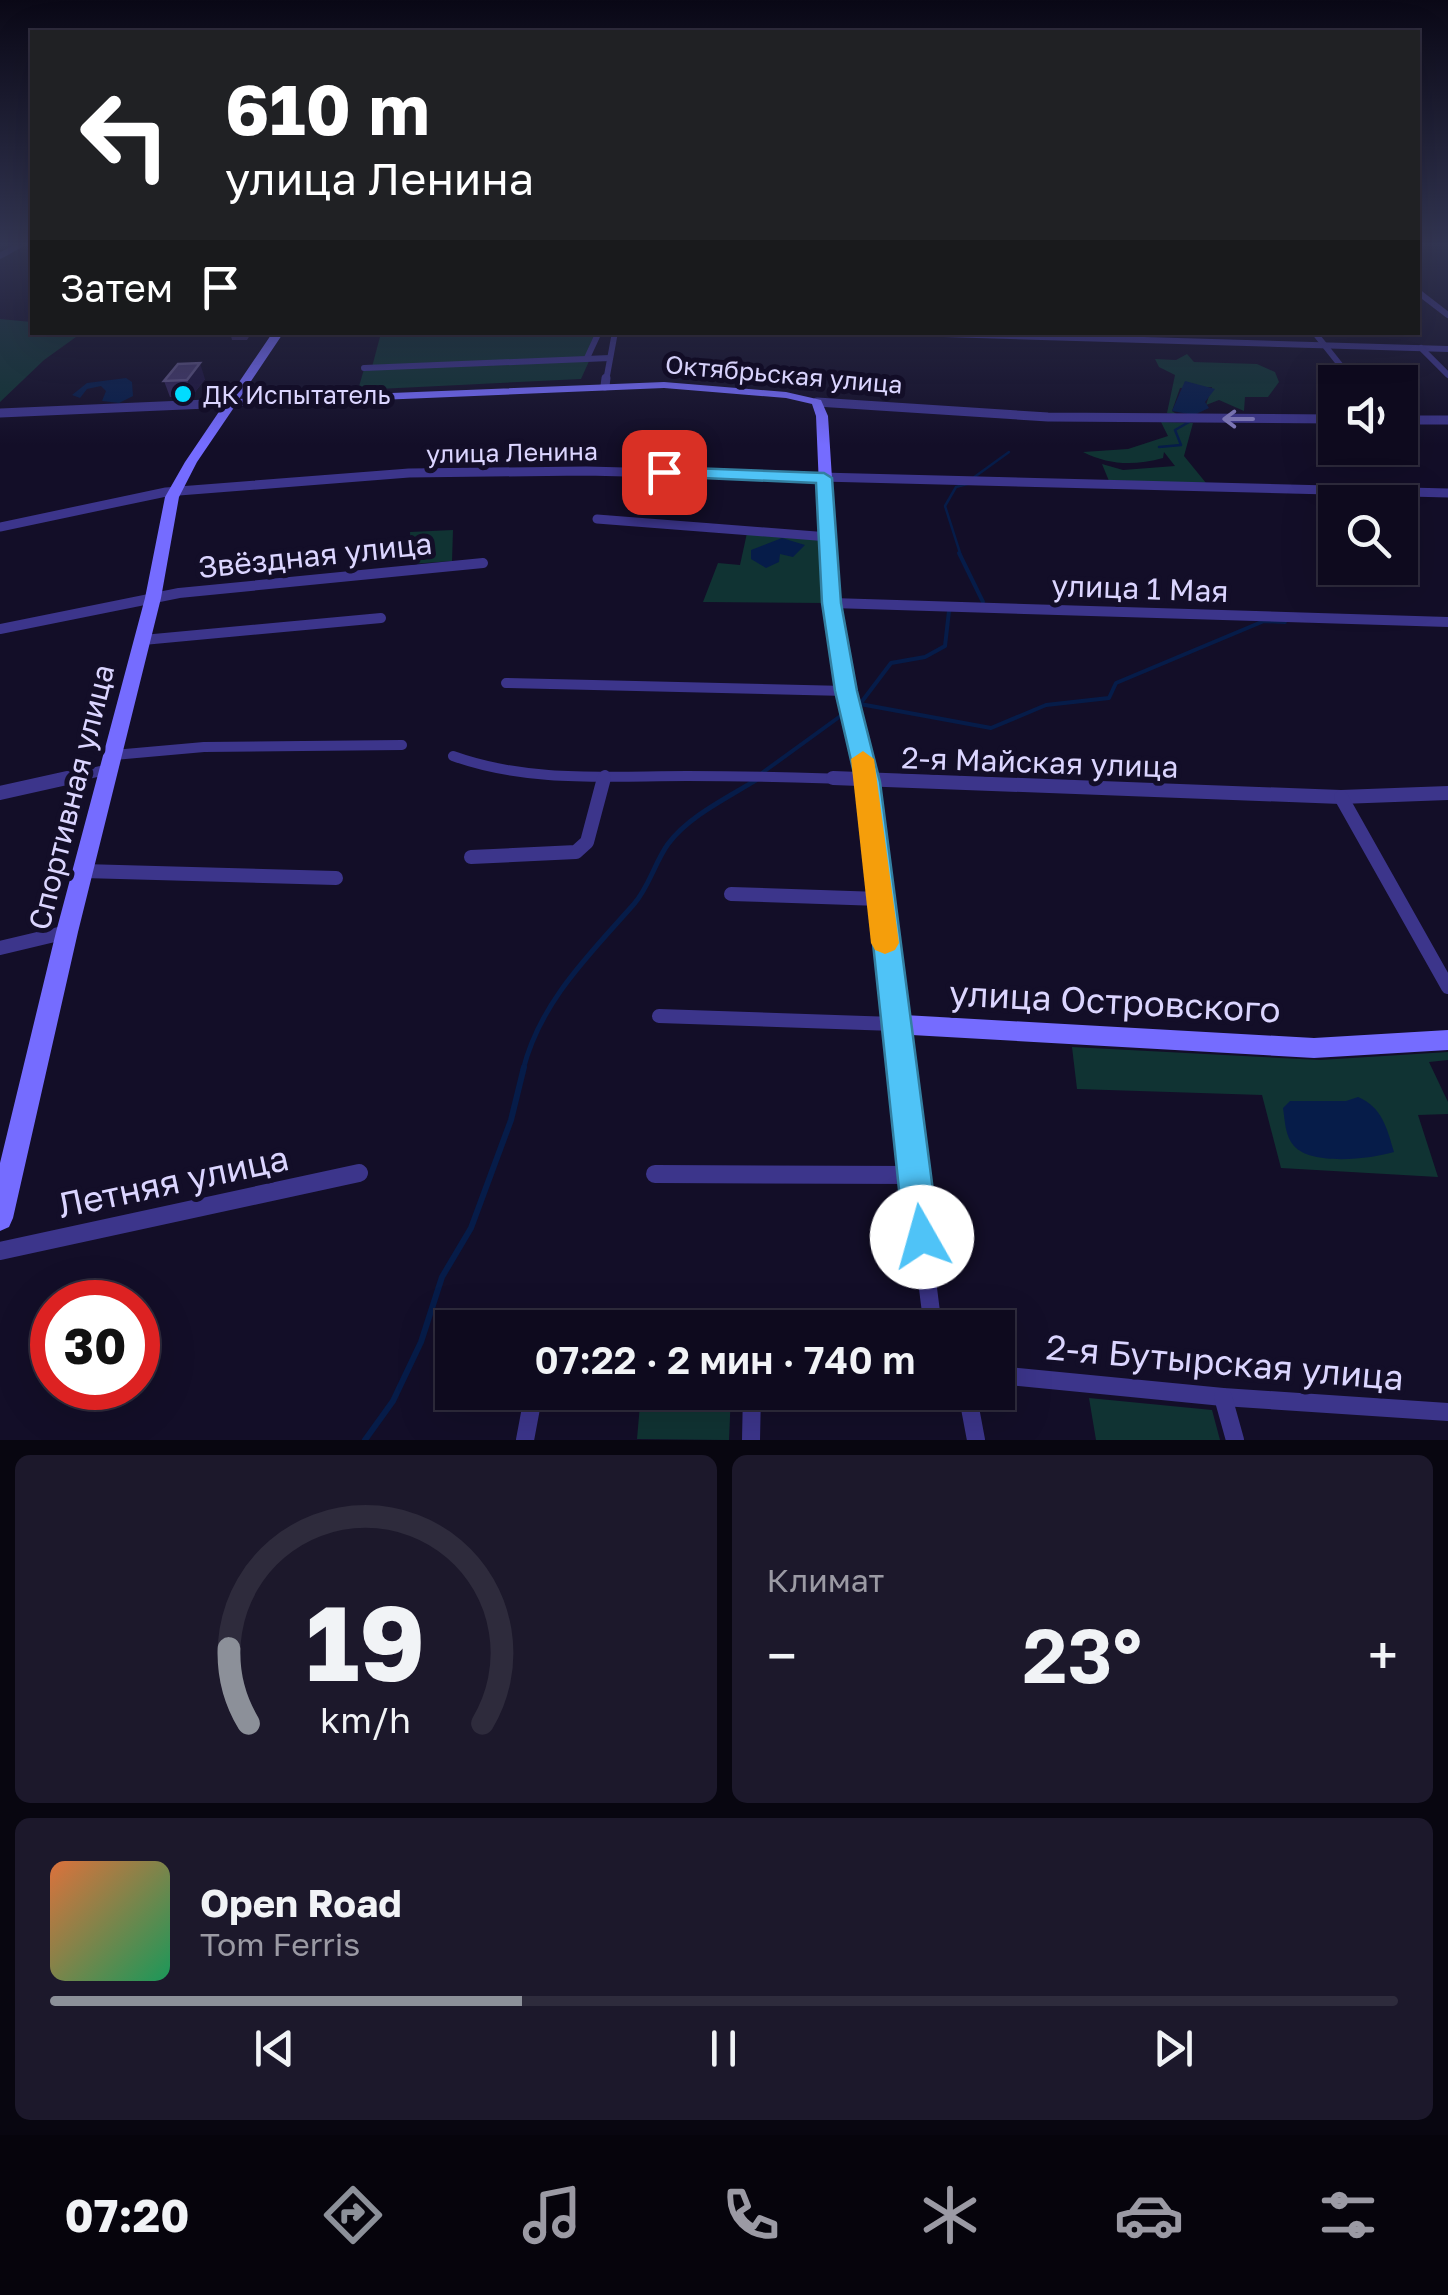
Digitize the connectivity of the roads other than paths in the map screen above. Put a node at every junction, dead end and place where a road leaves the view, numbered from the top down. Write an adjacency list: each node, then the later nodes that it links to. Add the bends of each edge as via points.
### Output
1 (277, 335): 16 (street, Спортивная улица)
2 (598, 335): 9 (street)
3 (614, 335): 10 (street)
4 (948, 335): 6 (street)
5 (1316, 335): 6 (street)
6 (1323, 344): 7 (street); 11 (street)
7 (1421, 348): 8 (street); 13 (street)
8 (1448, 349)
9 (587, 358): 10 (street); 12 (street)
10 (610, 358): 14 (street)
11 (1340, 365)
12 (364, 368)
13 (1448, 375)
14 (605, 386): 15 (street, Октябрьская улица, via 692,385); 16 (street, Октябрьская улица)
15 (816, 402): 18 (street, Октябрьская улица, one-way to 15, via 1048,417); 21 (street)
16 (230, 403): 17 (street); 22 (street, Спортивная улица)
17 (0, 413)
18 (1318, 419)
19 (1418, 420): 20 (street)
20 (1448, 420)
21 (824, 478): 22 (street, улица Ленина, via 468,471); 23 (street, улица Ленина); 26 (street)
22 (174, 492): 25 (street, улица Ленина); 28 (street, Спортивная улица)
23 (1448, 493)
24 (596, 519): 26 (street)
25 (0, 527)
26 (828, 537): 29 (street)
27 (483, 562): 28 (street, Звёздная улица)
28 (153, 598): 32 (street, Звёздная улица); 33 (street, Спортивная улица)
29 (832, 603): 31 (street, улица 1 Мая); 35 (street)
30 (381, 618): 33 (street)
31 (1448, 622)
32 (0, 629)
33 (142, 640): 38 (street, Спортивная улица)
34 (506, 683): 35 (street)
35 (846, 691): 40 (street)
36 (402, 745): 38 (street, via 204,747)
37 (453, 756): 39 (street, 2-я Майская улица, via 510,773)
38 (112, 762): 41 (street); 45 (street, Спортивная улица)
39 (605, 775): 40 (street, 2-я Майская улица); 44 (street, via 587,842 576,852)
40 (868, 782): 43 (street, 2-я Майская улица); 48 (street)
41 (0, 792)
42 (1448, 793): 43 (street, 2-я Майская улица)
43 (1341, 797): 51 (street)
44 (470, 857)
45 (83, 871): 46 (street); 49 (street, Спортивная улица)
46 (336, 878)
47 (730, 894): 48 (street)
48 (880, 899): 53 (street)
49 (67, 932): 50 (street); 55 (street, Спортивная улица)
50 (0, 948)
51 (1448, 987)
52 (658, 1016): 53 (street, улица Островского)
53 (894, 1024): 54 (street, улица Островского, via 1314,1048); 58 (street)
54 (1448, 1040)
55 (6, 1166): 59 (street, Спортивная улица)
56 (359, 1173): 60 (street, Летняя улица)
57 (655, 1174): 58 (street)
58 (914, 1175): 61 (street)
59 (0, 1218)
60 (0, 1251)
61 (932, 1310)
62 (1015, 1377): 63 (street, 2-я Бутырская улица)
63 (1224, 1397): 67 (street, 2-я Бутырская улица); 71 (street)
64 (531, 1410): 68 (street)
65 (752, 1410): 69 (street)
66 (970, 1410): 70 (street)
67 (1448, 1412)
68 (525, 1440)
69 (751, 1440)
70 (976, 1440)
71 (1235, 1440)

